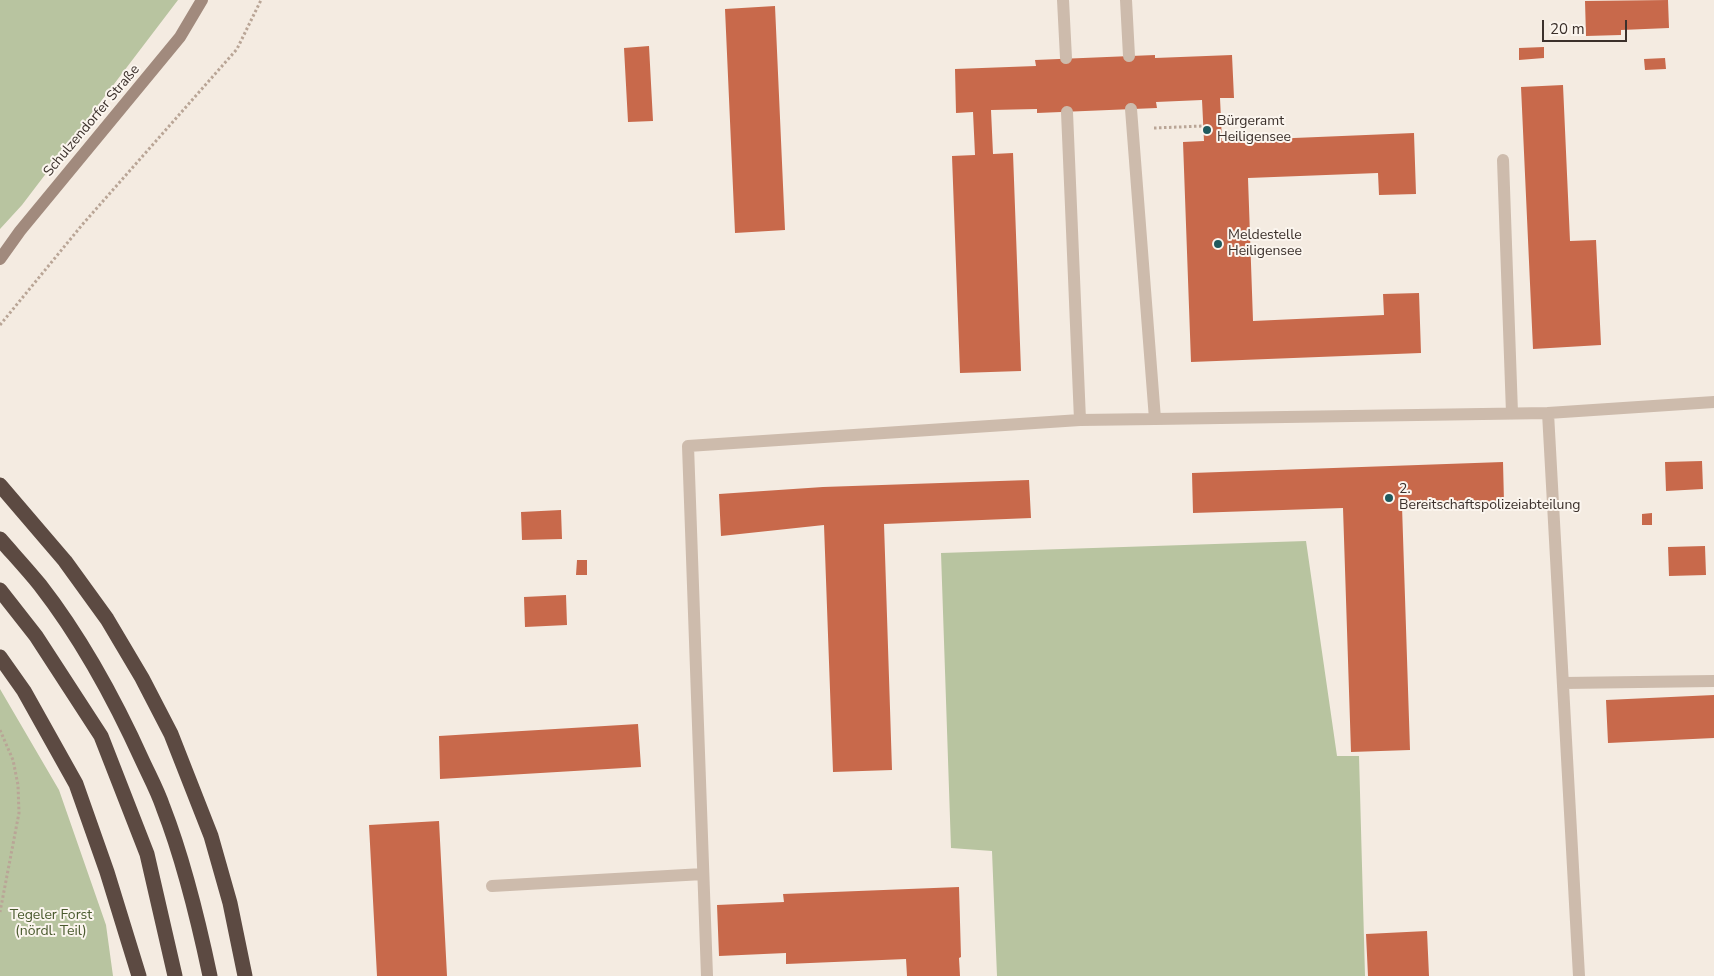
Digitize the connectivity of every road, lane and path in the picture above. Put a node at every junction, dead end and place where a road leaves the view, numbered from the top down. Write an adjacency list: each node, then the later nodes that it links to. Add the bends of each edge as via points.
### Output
1 (202, 0): 12 (main road, Schulzendorfer Straße, via 180,38)
2 (261, 0): 13 (path, via 237,48 82,225)
3 (1063, 0): 6 (lane)
4 (1126, 0): 5 (lane)
5 (1129, 56)
6 (1066, 58)
7 (1131, 109): 17 (lane)
8 (1067, 112): 18 (lane)
9 (1203, 126): 10 (path)
10 (1150, 128)
11 (1503, 160): 16 (lane)
12 (0, 259)
13 (0, 325)
14 (1714, 402): 15 (lane)
15 (1548, 412): 16 (lane); 24 (lane)
16 (1512, 413): 17 (lane)
17 (1155, 419): 18 (lane)
18 (1080, 420): 26 (lane, via 688,446)
19 (0, 485): 32 (highway, via 65,561 108,619 171,734 211,836 230,903)
20 (0, 539): 31 (highway, via 57,610 121,712 163,806 179,853)
21 (0, 590): 30 (highway, via 36,636 101,736 147,854)
22 (0, 657): 29 (highway, via 24,691 76,784)
23 (1714, 681): 24 (lane)
24 (1564, 684): 34 (lane)
25 (0, 730): 28 (path, via 13,760 19,813)
26 (703, 874): 27 (lane); 33 (lane)
27 (492, 886)
28 (0, 912)
29 (139, 976)
30 (175, 976)
31 (210, 976)
32 (245, 976)
33 (707, 976)
34 (1579, 976)

